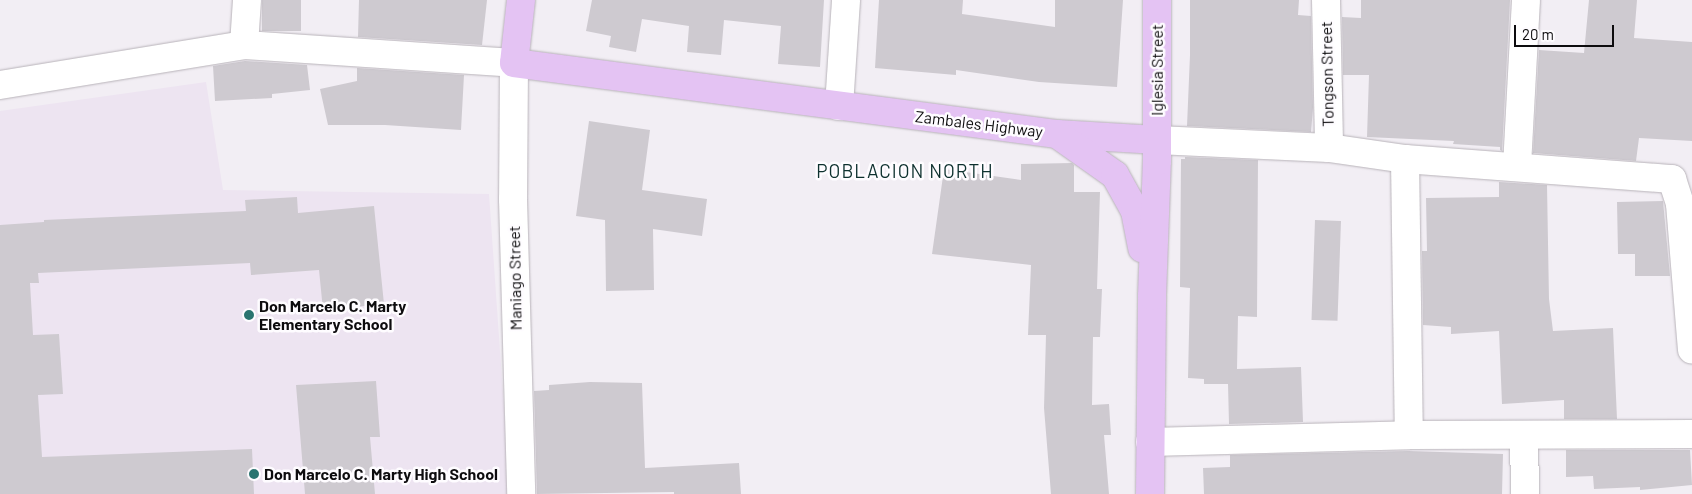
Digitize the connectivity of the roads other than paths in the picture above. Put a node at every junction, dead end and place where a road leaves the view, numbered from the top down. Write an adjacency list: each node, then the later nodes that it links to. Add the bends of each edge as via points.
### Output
1 (247, 0): 7 (street)
2 (521, 0): 8 (main road)
3 (846, 0): 10 (street)
4 (1157, 0): 12 (main road, Iglesia Street)
5 (1326, 0): 13 (street, Tongson Street)
6 (1526, 0): 15 (street)
7 (244, 44): 8 (street); 9 (street)
8 (514, 63): 10 (main road, Zambales Highway); 22 (street, Maniago Street, via 513,199)
9 (0, 85)
10 (839, 106): 11 (main road, Zambales Highway)
11 (1057, 134): 12 (main road, Zambales Highway); 16 (main road, via 1115,175 1135,211)
12 (1157, 140): 13 (street); 16 (main road)
13 (1329, 148): 14 (street)
14 (1405, 159): 15 (street); 19 (street)
15 (1517, 166): 17 (street, via 1672,179 1680,204)
16 (1152, 296): 21 (main road)
17 (1692, 350)
18 (1692, 434): 20 (street)
19 (1409, 435): 20 (street); 21 (street)
20 (1524, 436): 24 (street)
21 (1150, 442): 23 (main road)
22 (521, 494)
23 (1150, 494)
24 (1525, 494)

